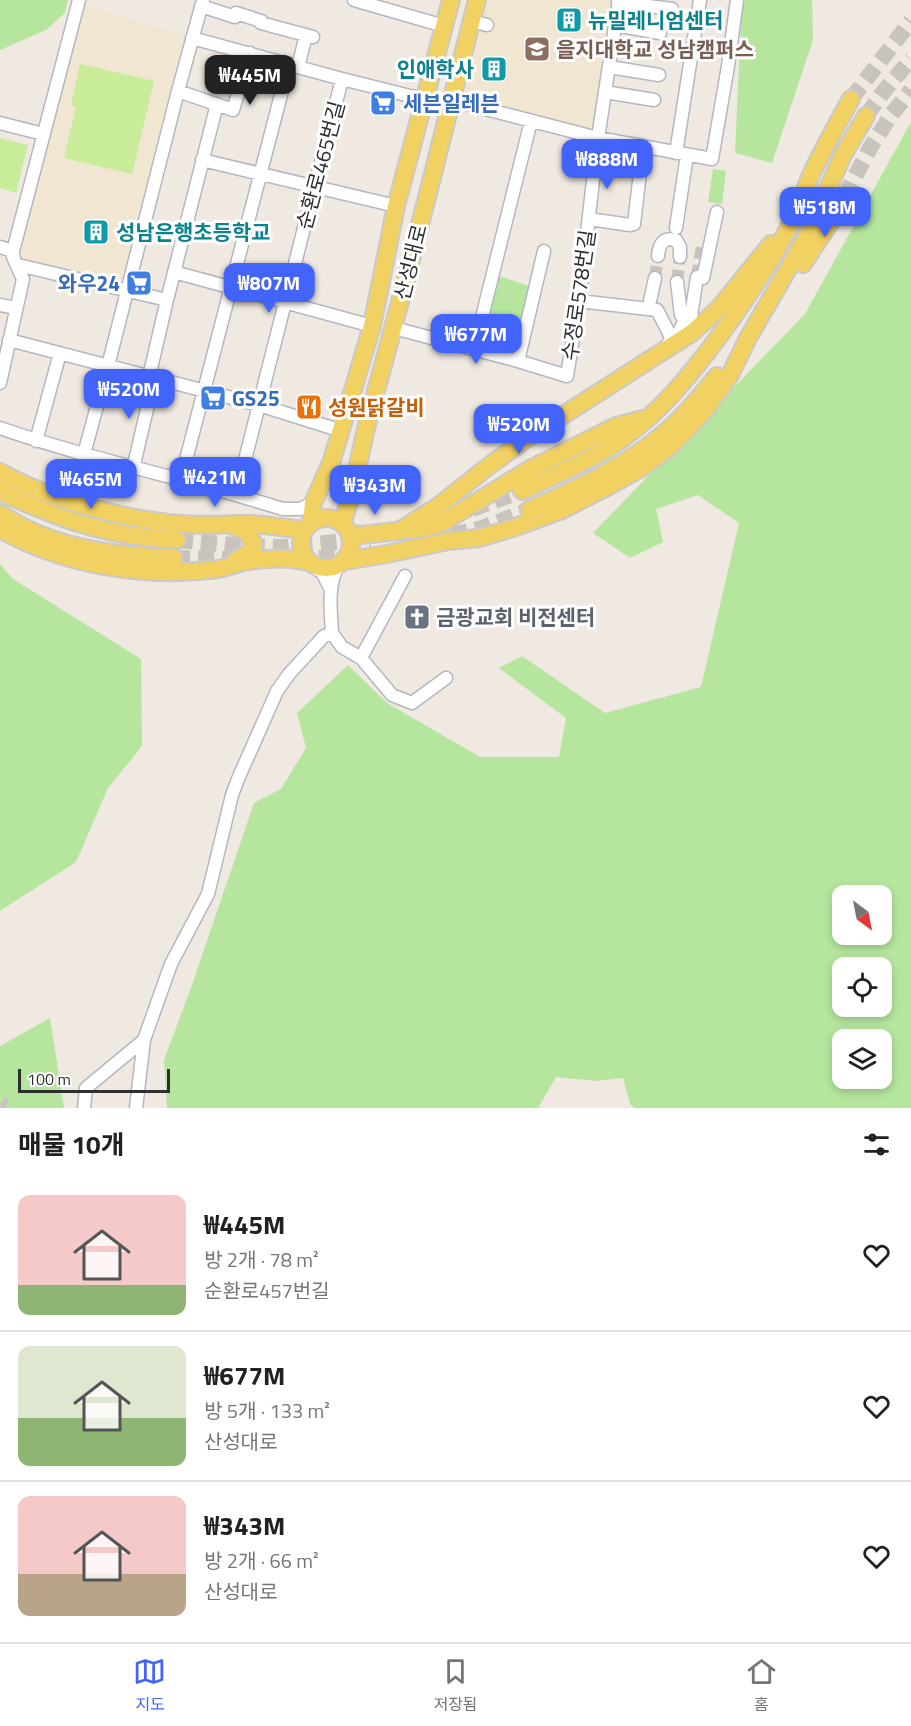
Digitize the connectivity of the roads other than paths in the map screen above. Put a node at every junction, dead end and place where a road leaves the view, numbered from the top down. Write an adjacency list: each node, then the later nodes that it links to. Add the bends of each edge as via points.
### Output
1 (79, 0): 29 (street)
2 (354, 0): 11 (street)
3 (451, 0): 11 (main road, 산성대로)
4 (477, 0): 23 (main road, 산성대로, via 479,23)
5 (700, 0): 32 (street)
6 (737, 0): 32 (street, via 712,159)
7 (618, 1): 9 (street); 10 (street, 수정로578번길)
8 (202, 3): 13 (street); 15 (street, via 235,17 236,13 310,36)
9 (672, 9)
10 (615, 25): 12 (street); 16 (street, 수정로578번길)
11 (444, 26): 21 (main road, 산성대로)
12 (660, 33)
13 (192, 38): 14 (street); 19 (street)
14 (250, 53): 15 (street); 25 (street, via 233,110)
15 (294, 66): 18 (street); 34 (street)
16 (609, 67): 17 (street); 20 (street, 수정로578번길)
17 (659, 75)
18 (342, 79): 21 (street); 35 (street, 순환로465번길)
19 (178, 91): 25 (street); 52 (street)
20 (605, 92): 24 (street); 30 (street, 수정로578번길)
21 (417, 97): 36 (main road, 산성대로)
22 (851, 99): 38 (main road)
23 (451, 100): 27 (street); 62 (main road, 산성대로)
24 (654, 100)
25 (217, 104): 33 (street)
26 (866, 116): 53 (main road)
27 (531, 121): 30 (street); 66 (street)
28 (0, 123): 29 (street)
29 (44, 134): 43 (street)
30 (598, 138): 31 (street); 39 (street, 수정로578번길)
31 (643, 147): 32 (street); 39 (street, via 634,224)
32 (682, 154): 41 (street)
33 (202, 160): 34 (street); 48 (street)
34 (260, 174): 35 (street); 51 (street)
35 (314, 187): 36 (street); 57 (street, 순환로465번길)
36 (396, 206): 61 (main road, 산성대로)
37 (717, 212): 60 (street, via 703,278 697,277 691,316)
38 (795, 215): 68 (main road, via 719,308 693,332); 75 (main road, via 762,276 731,321)
39 (589, 219): 55 (street, 수정로578번길)
40 (833, 219): 53 (main road, via 799,270)
41 (676, 228)
42 (0, 247): 43 (street)
43 (13, 251): 47 (street)
44 (544, 251): 69 (street)
45 (658, 256): 46 (street, via 663,241 670,238 680,247)
46 (680, 258)
47 (18, 265): 52 (street); 59 (street, via 23,279)
48 (174, 272): 51 (street); 54 (street)
49 (655, 278): 56 (street)
50 (677, 282): 60 (street)
51 (230, 288): 57 (street); 73 (street)
52 (126, 290): 54 (street); 70 (street)
53 (772, 298): 63 (main road)
54 (167, 300): 71 (street)
55 (579, 301): 65 (street, via 657,310); 69 (street, 수정로578번길, via 567,376)
56 (650, 301)
57 (284, 302): 61 (street); 74 (street, 순환로465번길)
58 (0, 305): 59 (street)
59 (16, 308): 64 (street)
60 (685, 320): 65 (street)
61 (372, 326): 77 (main road, 산성대로)
62 (394, 328): 66 (street); 93 (main road, 산성대로, via 363,440)
63 (748, 338): 88 (main road, via 670,429 636,455); 95 (main road, via 730,375 706,409 672,445 643,467 562,510)
64 (9, 339): 67 (street); 72 (street)
65 (672, 339): 68 (street)
66 (474, 349): 69 (street)
67 (60, 354): 70 (street); 78 (street)
68 (650, 360): 94 (main road, via 526,439)
69 (518, 361)
70 (108, 366): 71 (street); 79 (street)
71 (152, 378): 73 (street); 80 (street)
72 (0, 383)
73 (204, 391): 74 (street); 82 (street)
74 (259, 405): 77 (street); 85 (street, 순환로465번길)
75 (650, 417): 84 (main road, via 598,454); 86 (main road, via 616,426 575,446)
76 (0, 428): 78 (street)
77 (342, 431): 87 (main road, 산성대로)
78 (36, 441): 79 (street)
79 (84, 454): 80 (street)
80 (133, 468): 82 (street)
81 (0, 472): 90 (main road, via 92,508 180,524)
82 (181, 479): 85 (street)
83 (0, 490): 96 (main road, via 64,520 101,531)
84 (522, 492)
85 (236, 495): 87 (street, via 283,509 300,510)
86 (478, 501): 94 (main road, via 442,523); 95 (main road, via 468,513 466,525 473,533)
87 (313, 503): 91 (main road, 산성대로)
88 (529, 510)
89 (0, 513): 97 (main road, via 62,542 136,557)
90 (229, 525): 91 (main road); 100 (main road, via 247,532 254,544 252,551)
91 (308, 526): 93 (main road, via 327,518 335,519); 98 (main road, via 300,546)
92 (0, 529): 100 (main road, via 60,555 101,565 147,571)
93 (346, 529): 94 (main road, via 361,535); 99 (main road, via 351,548)
94 (399, 531)
95 (487, 535): 99 (main road)
96 (177, 540)
97 (174, 558)
98 (310, 563): 99 (main road, via 325,569); 100 (main road, via 295,558 273,559); 102 (street)
99 (342, 563): 102 (street, via 334,573)
100 (219, 569)
101 (405, 576): 104 (street)
102 (331, 590): 103 (street)
103 (332, 633): 104 (street, via 342,647); 106 (street, via 324,636 289,674 269,707 232,795 208,894 171,964)
104 (361, 658): 105 (street, via 392,695 412,703)
105 (446, 678)
106 (144, 1040): 107 (street, via 86,1088); 108 (street)
107 (84, 1108)
108 (136, 1108)

